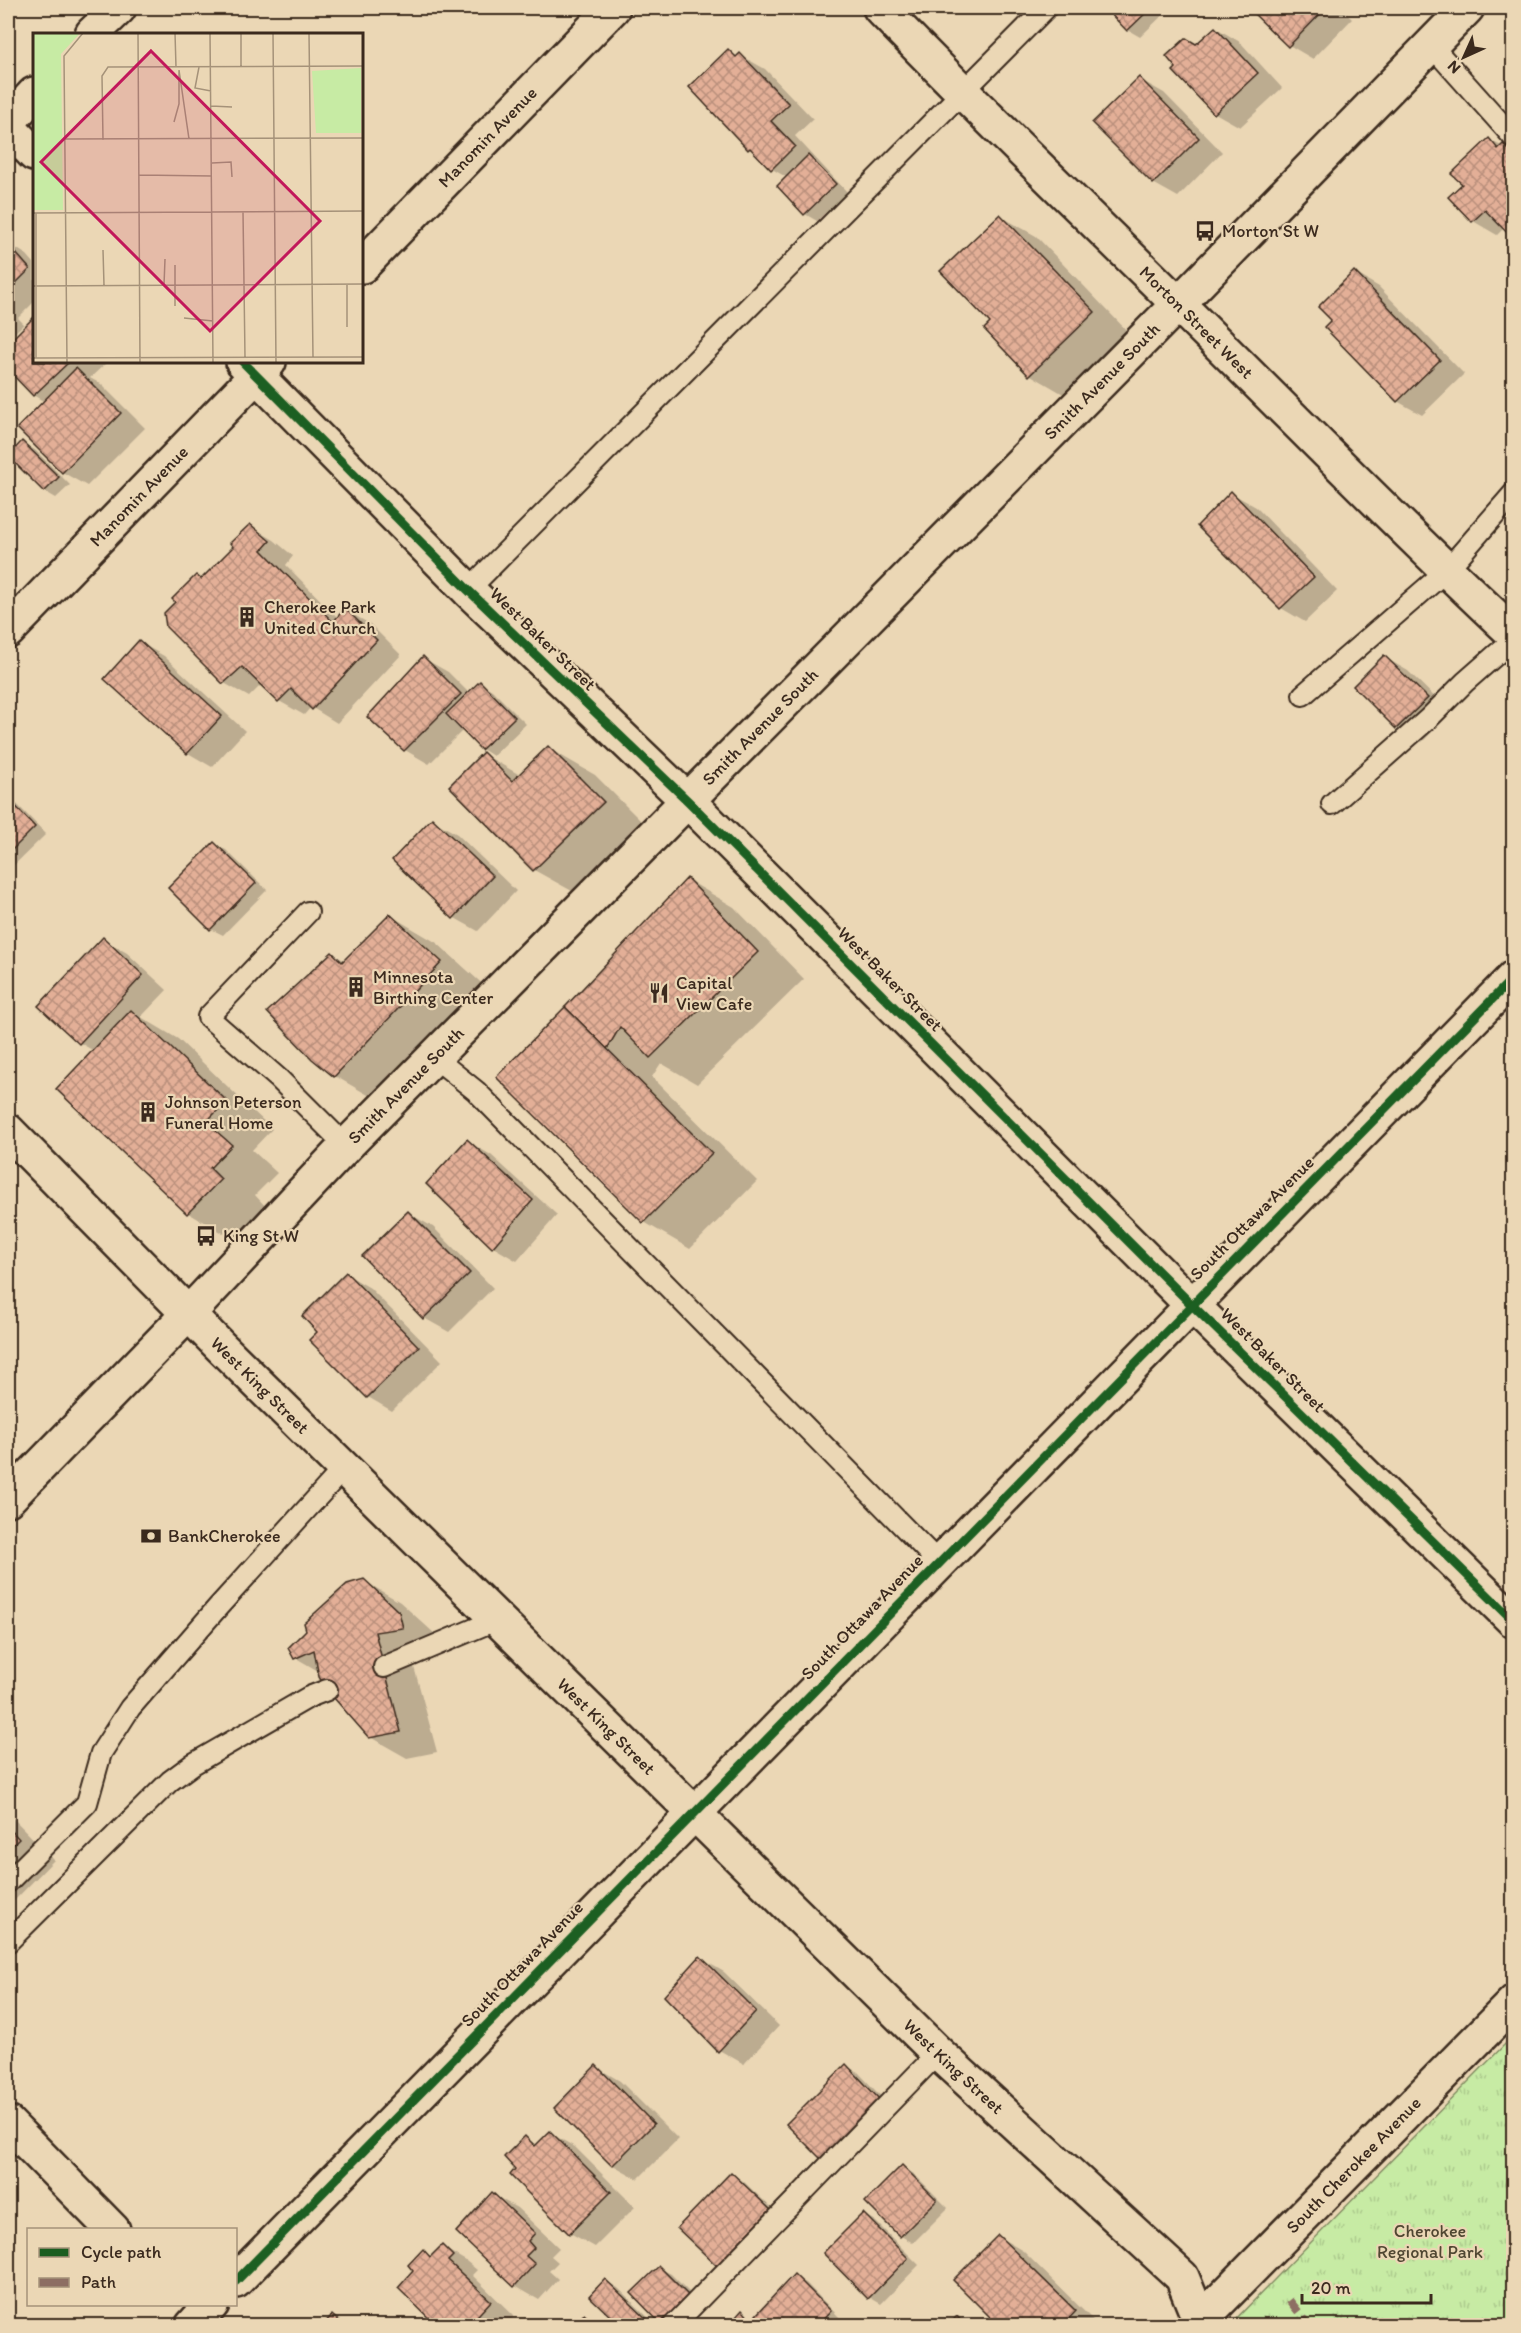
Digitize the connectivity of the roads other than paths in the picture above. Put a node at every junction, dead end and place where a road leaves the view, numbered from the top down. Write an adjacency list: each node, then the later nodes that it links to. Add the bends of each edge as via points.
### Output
1 (119, 8): 6 (street)
2 (613, 8): 14 (street, Manomin Avenue)
3 (880, 8): 8 (street, Morton Street West)
4 (1046, 8): 8 (lane)
5 (1467, 8): 7 (street, Smith Avenue South)
6 (93, 33)
7 (1430, 44): 12 (lane); 15 (street, Smith Avenue South)
8 (962, 94): 15 (street, Morton Street West); 19 (lane)
9 (33, 95): 10 (street)
10 (8, 122)
11 (8, 127): 13 (street)
12 (1514, 138)
13 (33, 153)
14 (363, 265)
15 (1178, 304): 18 (street, Morton Street West); 24 (street, Smith Avenue South)
16 (256, 366): 19 (street, West Baker Street); 20 (street, Manomin Avenue)
17 (1514, 493): 18 (lane)
18 (1446, 571): 21 (street, Morton Street West); 23 (lane)
19 (468, 590): 24 (street, West Baker Street)
20 (8, 631)
21 (1514, 634)
22 (1514, 639): 25 (lane)
23 (1303, 695)
24 (688, 801): 28 (street, Smith Avenue South); 31 (street, West Baker Street)
25 (1332, 804)
26 (308, 912): 30 (lane, via 208,1017 279,1079)
27 (1514, 977): 31 (street, South Ottawa Avenue)
28 (435, 1058): 30 (street, Smith Avenue South); 35 (lane, via 476,1091)
29 (8, 1131): 32 (street, West King Street)
30 (346, 1146): 32 (street, Smith Avenue South)
31 (1191, 1304): 35 (street, South Ottawa Avenue); 37 (street, West Baker Street)
32 (188, 1314): 33 (street, West King Street); 34 (street, Smith Avenue South)
33 (344, 1468): 36 (street, West King Street); 41 (lane, via 130,1708 101,1753 87,1803)
34 (8, 1499)
35 (939, 1562): 40 (street, South Ottawa Avenue)
36 (498, 1619): 38 (lane); 40 (street, West King Street)
37 (1514, 1621)
38 (384, 1667)
39 (327, 1690): 42 (lane, via 193,1764 170,1781)
40 (694, 1812): 44 (street, West King Street); 47 (street, South Ottawa Avenue)
41 (8, 1882)
42 (8, 1942)
43 (1514, 2002): 48 (street, South Cherokee Avenue)
44 (938, 2053): 48 (street, West King Street, via 1182,2277); 49 (lane)
45 (8, 2123): 46 (street)
46 (111, 2228)
47 (237, 2280)
48 (1197, 2323)
49 (673, 2325)

